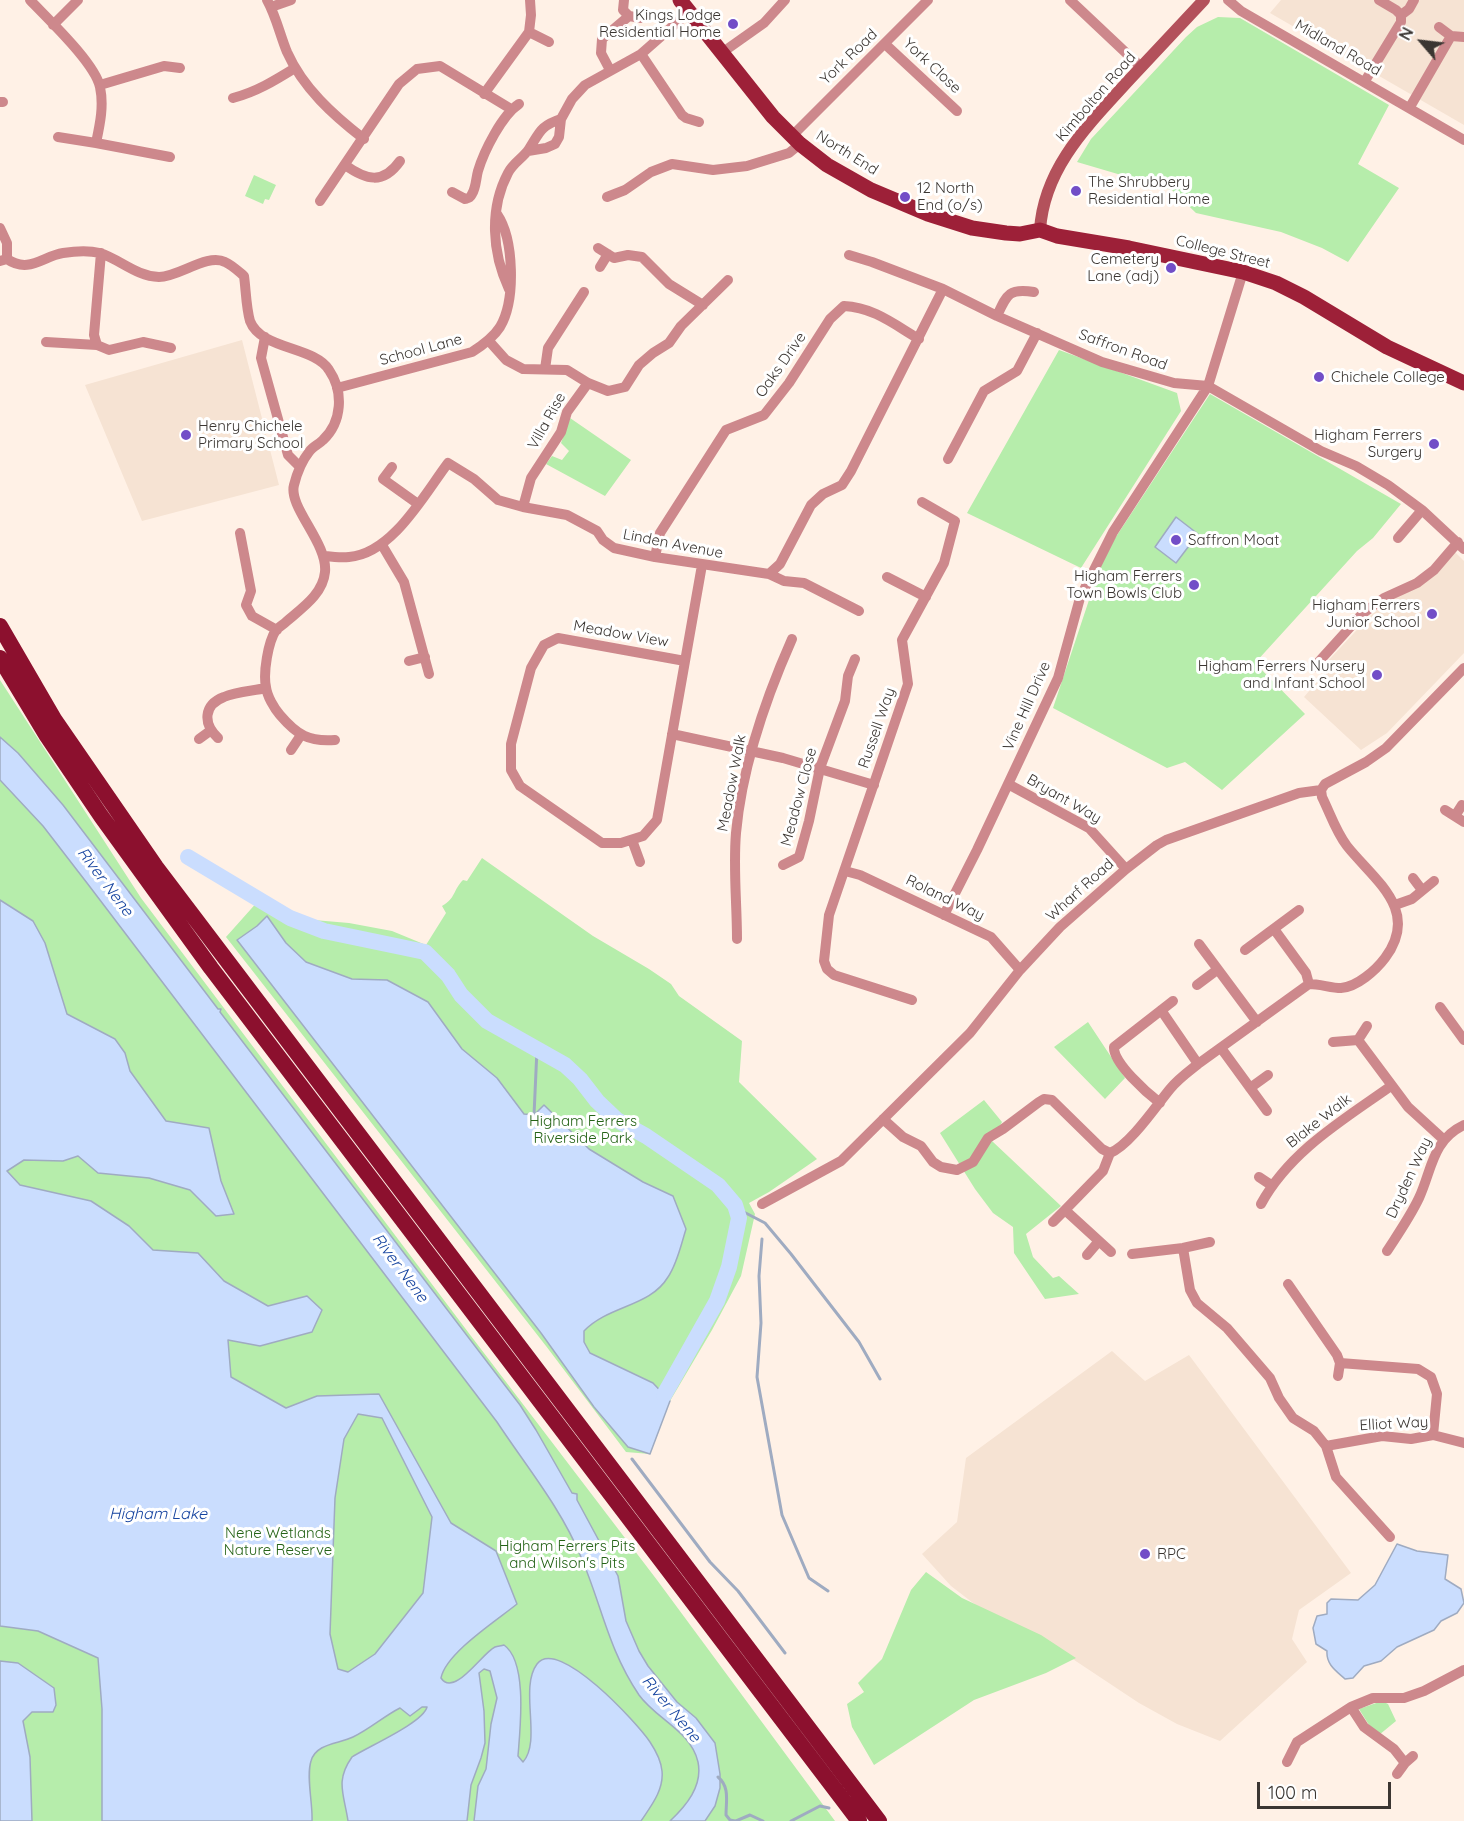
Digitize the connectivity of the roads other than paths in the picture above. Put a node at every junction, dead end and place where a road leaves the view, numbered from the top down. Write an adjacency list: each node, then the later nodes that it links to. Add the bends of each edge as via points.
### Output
1 (30, 0): 18 (street)
2 (78, 0): 18 (street)
3 (291, 0): 13 (street)
4 (530, 0): 20 (street)
5 (624, 0): 16 (street, via 623,10)
6 (785, 0): 25 (street, via 764,22)
7 (928, 0): 24 (street, York Road)
8 (1070, 0): 27 (street)
9 (1204, 0): 27 (main road, Kimbolton Road)
10 (1228, 0): 31 (street, Midland Road)
11 (1379, 0): 15 (street)
12 (1414, 0): 15 (street)
13 (269, 3): 29 (street)
14 (685, 6): 25 (main road, North End); 26 (street)
15 (1401, 15): 31 (street, via 1401,22)
16 (629, 16): 17 (street); 30 (street, via 602,39 601,52)
17 (641, 18)
18 (53, 25): 32 (street, via 85,60)
19 (1439, 27): 21 (street)
20 (529, 32): 23 (street); 33 (street)
21 (1451, 36): 22 (street); 35 (street)
22 (1464, 37)
23 (549, 42)
24 (885, 44): 36 (street, York Close); 41 (street, York Road, via 819,107)
25 (723, 52): 41 (main road, North End, via 773,117)
26 (641, 54): 30 (street); 38 (street, via 682,115)
27 (1141, 67): 53 (main road, Kimbolton Road, via 1069,148 1051,181)
28 (180, 68): 32 (street, via 164,66)
29 (295, 68): 34 (street, via 253,93); 40 (street, via 334,115)
30 (610, 70): 37 (street, via 585,85)
31 (1365, 81): 35 (street, Midland Road)
32 (100, 85): 43 (street, via 102,111)
33 (484, 94): 40 (street, via 440,66 417,69 399,84); 48 (street, via 515,107 487,148 473,193 465,199)
34 (233, 98)
35 (1410, 107): 42 (street, Midland Road)
36 (957, 111)
37 (561, 119): 44 (street, via 540,129); 44 (street, via 555,144)
38 (699, 122)
39 (58, 138): 43 (street)
40 (364, 139): 47 (street)
41 (796, 140): 49 (street, York Road, via 789,153 747,166 713,170 672,164); 51 (main road, North End, via 827,165 862,185)
42 (1464, 140)
43 (96, 142): 45 (street)
44 (528, 151): 70 (street, via 508,172 497,198 494,224 500,269 509,289 506,313)
45 (170, 157)
46 (400, 161): 47 (street, via 394,170 375,178 360,175)
47 (345, 165): 50 (street)
48 (452, 192)
49 (606, 197)
50 (320, 201)
51 (954, 223): 53 (main road, College Street, via 1006,233)
52 (0, 228): 58 (street, via 7,243)
53 (1040, 230): 60 (main road, College Street)
54 (598, 248): 56 (street)
55 (101, 254): 58 (street, via 60,253 36,264); 68 (street, via 142,274 162,277 209,261 224,261 244,276 251,322); 72 (street, via 93,335)
56 (608, 254): 59 (street); 65 (street, via 614,258 642,257 669,284)
57 (849, 255): 62 (street, Saffron Road)
58 (4, 260)
59 (600, 267)
60 (1244, 272): 75 (main road, College Street, via 1276,283 1387,347); 77 (street, Vine Hill Drive)
61 (728, 280): 65 (street)
62 (943, 289): 66 (street, Saffron Road); 69 (street)
63 (584, 292): 74 (street, via 548,348)
64 (1034, 292): 66 (street, via 1012,291)
65 (703, 305): 76 (street, via 669,343 639,365 626,387 608,391)
66 (997, 316): 67 (street, Saffron Road)
67 (1037, 333): 77 (street, Saffron Road, via 1102,362 1146,376); 79 (street, via 1017,371 984,391)
68 (265, 337): 78 (street, via 315,358 329,369); 80 (street, via 261,358 288,455)
69 (919, 339): 91 (street, Oaks Drive, via 873,312 859,306 844,306 830,319 764,415 726,430 660,533); 93 (street, via 851,471 842,485 823,494 812,505 780,564)
70 (489, 341): 74 (street, via 506,360 523,369); 78 (street, School Lane, via 472,352)
71 (46, 342): 72 (street)
72 (97, 345): 73 (street, via 109,350 143,342)
73 (171, 348)
74 (545, 369): 76 (street, via 567,370)
75 (1464, 382)
76 (588, 383): 84 (street, Villa Rise, via 567,412 561,432 531,478)
77 (1208, 386): 85 (street, Saffron Road, via 1321,451 1356,466); 117 (street, Vine Hill Drive, via 1113,532 1080,598 1058,678)
78 (337, 388): 80 (street, via 335,425)
79 (948, 459)
80 (299, 466): 90 (street, via 292,488)
81 (392, 467): 83 (street, via 383,479)
82 (922, 502): 95 (street, Russell Way, via 954,520 944,563)
83 (418, 504): 84 (street, Linden Avenue, via 448,463 498,500); 88 (street, Linden Avenue)
84 (524, 507): 91 (street, Linden Avenue, via 567,515 597,531 614,548)
85 (1422, 510): 87 (street); 89 (street, Saffron Road)
86 (240, 533): 98 (street, via 251,591 246,605 252,616)
87 (1398, 538)
88 (382, 545): 90 (street, Linden Avenue, via 351,557); 100 (street, via 404,582)
89 (1461, 545): 105 (street, via 1417,583 1384,598 1362,614)
90 (325, 556): 98 (street, via 325,574 318,591)
91 (655, 557): 92 (street, Linden Avenue)
92 (702, 566): 93 (street, Linden Avenue); 104 (street, Meadow View)
93 (769, 574): 96 (street, Linden Avenue, via 784,581 804,583)
94 (887, 577): 95 (street)
95 (926, 597): 116 (street, Russell Way, via 902,640 908,684)
96 (859, 611)
97 (0, 626): 185 (highway, via 54,719 156,867)
98 (277, 630): 108 (street, via 265,671)
99 (792, 639): 114 (street, Meadow Walk)
100 (425, 657): 103 (street); 107 (street)
101 (0, 658): 184 (highway, via 101,816 211,968)
102 (855, 659): 115 (street, Meadow Close, via 845,701)
103 (409, 661)
104 (685, 661): 109 (street, Meadow View); 121 (street, Meadow View, via 558,638 544,645 531,668 512,744 511,770 520,786 602,843)
105 (1314, 667)
106 (1464, 668): 118 (street, Wharf Road, via 1386,748 1324,784)
107 (429, 674)
108 (266, 688): 110 (street, via 276,710); 111 (street, via 222,697 210,708 206,722 214,734)
109 (672, 734): 114 (street); 121 (street, Meadow View, via 657,820 643,836)
110 (301, 735): 112 (street, via 318,741); 113 (street)
111 (199, 740)
112 (335, 740)
113 (291, 750)
114 (751, 751): 115 (street); 133 (street, Meadow Walk, via 736,834)
115 (820, 768): 116 (street); 123 (street, Meadow Close, via 799,857)
116 (874, 784): 125 (street, Russell Way)
117 (1008, 784): 124 (street, Bryant Way, via 1089,828); 131 (street, Vine Hill Drive)
118 (1322, 790): 124 (street, Wharf Road, via 1299,793 1166,840); 129 (street, via 1346,844)
119 (1462, 805): 120 (street)
120 (1455, 816)
121 (632, 840): 122 (street)
122 (640, 862)
123 (783, 865)
124 (1126, 869): 136 (street, Wharf Road, via 1060,927)
125 (845, 871): 131 (street, Roland Way, via 860,874); 140 (street, Russell Way, via 829,915 824,961 827,969 834,975)
126 (1413, 878): 128 (street)
127 (1434, 881): 128 (street)
128 (1422, 890): 129 (street, via 1412,899)
129 (1395, 905): 138 (street, via 1396,952 1348,987)
130 (1299, 910): 132 (street)
131 (944, 915): 136 (street, Roland Way, via 991,937)
132 (1274, 929): 135 (street); 138 (street)
133 (737, 939)
134 (1199, 945): 137 (street)
135 (1245, 950)
136 (1020, 970): 156 (street, Wharf Road, via 970,1033)
137 (1217, 970): 139 (street); 144 (street)
138 (1310, 984): 144 (street)
139 (1197, 985)
140 (912, 1000)
141 (1173, 1001): 143 (street)
142 (1440, 1007): 147 (street)
143 (1161, 1010): 150 (street); 154 (street, via 1117,1043 1113,1051 1133,1078)
144 (1257, 1022): 149 (street)
145 (1367, 1026): 146 (street)
146 (1358, 1040): 148 (street); 152 (street)
147 (1464, 1040)
148 (1333, 1041)
149 (1221, 1048): 150 (street); 153 (street)
150 (1198, 1064): 154 (street, via 1180,1078)
151 (1269, 1075): 153 (street)
152 (1391, 1086): 158 (street); 161 (street, Blake Walk, via 1320,1137)
153 (1251, 1088): 155 (street)
154 (1160, 1103): 159 (street)
155 (1267, 1111)
156 (883, 1119): 159 (street, via 903,1137 921,1146 933,1162 957,1170 973,1162 988,1138 1048,1099); 162 (street, Wharf Road, via 841,1161)
157 (1464, 1125): 158 (street, Dryden Way)
158 (1443, 1139): 169 (street, Dryden Way, via 1420,1197)
159 (1110, 1153): 164 (street, via 1107,1166)
160 (1259, 1177): 161 (street)
161 (1271, 1185): 163 (street, Blake Walk)
162 (762, 1204)
163 (1261, 1204)
164 (1065, 1210): 165 (street); 166 (street)
165 (1053, 1222)
166 (1099, 1241): 170 (street); 172 (street)
167 (1209, 1242): 168 (street)
168 (1183, 1248): 171 (street); 178 (street, via 1190,1290 1197,1303 1227,1328 1270,1378 1293,1418 1314,1431)
169 (1388, 1251)
170 (1112, 1252)
171 (1132, 1254)
172 (1087, 1255)
173 (1288, 1284): 174 (street)
174 (1340, 1363): 175 (street); 176 (street, via 1418,1369 1431,1377 1437,1394)
175 (1338, 1376)
176 (1433, 1435): 177 (street, Elliot Way); 178 (street, Elliot Way, via 1411,1439 1382,1436)
177 (1464, 1443)
178 (1326, 1446): 179 (street, via 1336,1477)
179 (1390, 1537)
180 (1464, 1670): 181 (street, via 1404,1698 1373,1698)
181 (1351, 1707): 182 (street, via 1298,1742); 183 (street, via 1364,1727 1409,1759)
182 (1287, 1762)
183 (1396, 1774)
184 (859, 1821)
185 (879, 1821)

